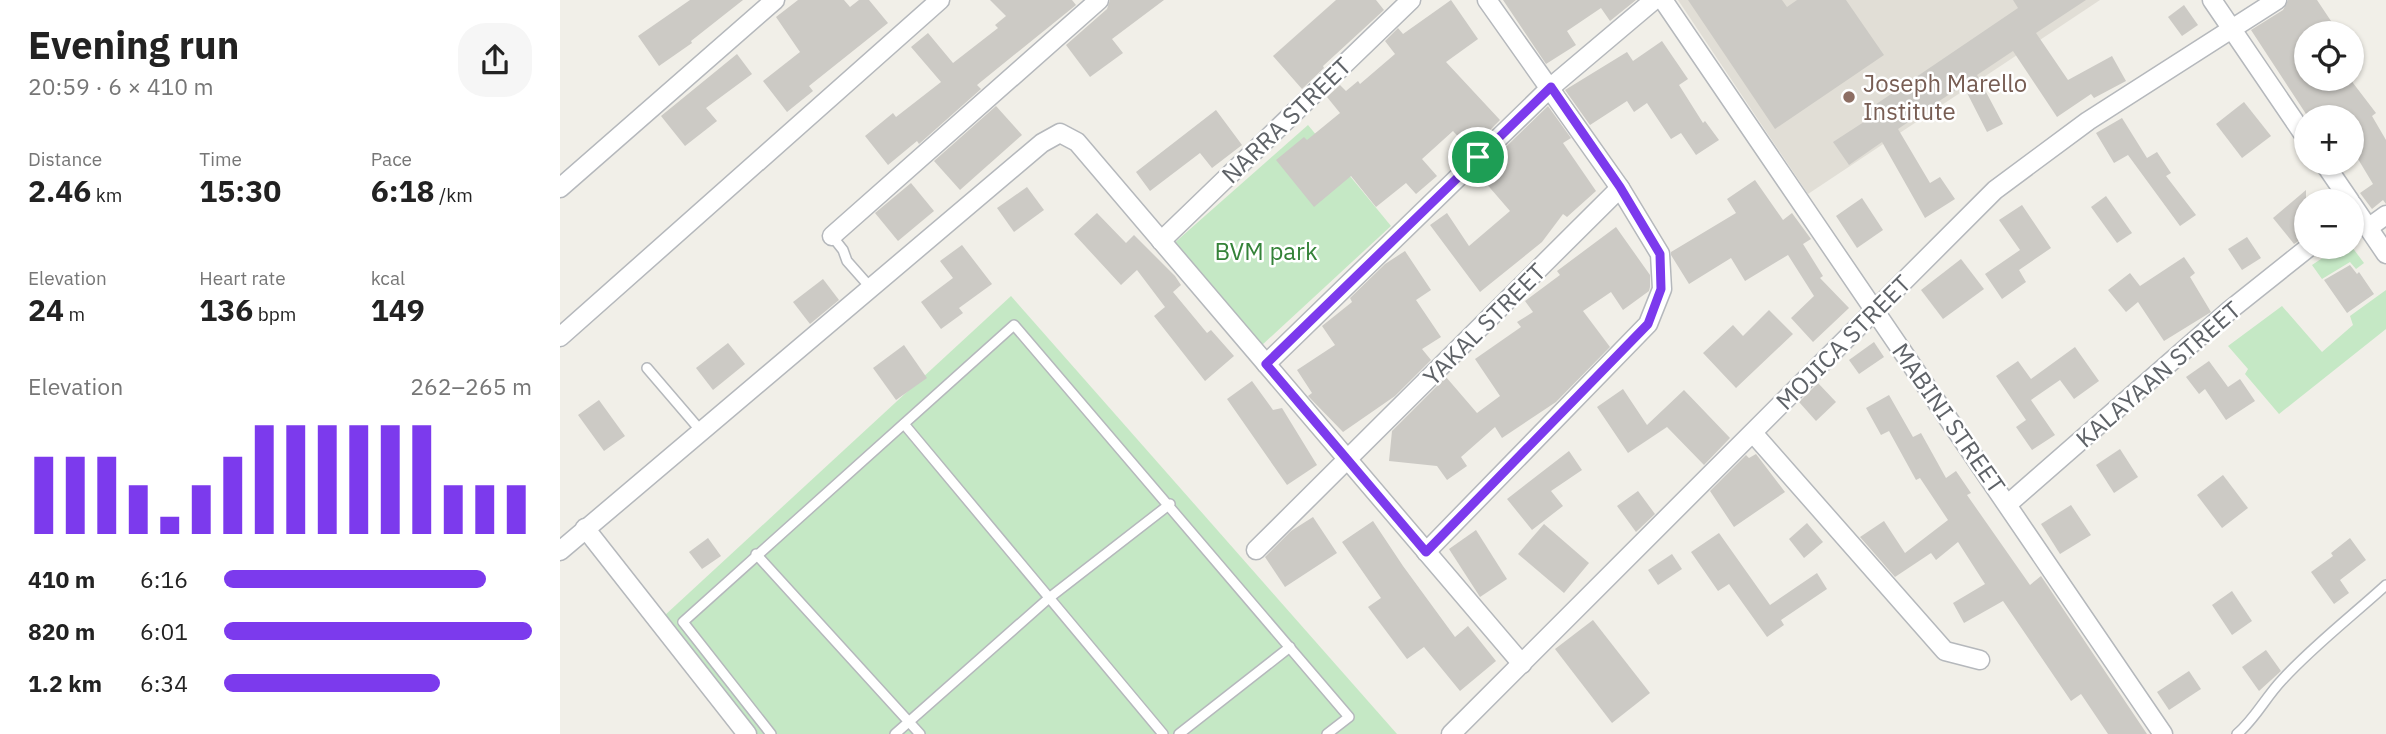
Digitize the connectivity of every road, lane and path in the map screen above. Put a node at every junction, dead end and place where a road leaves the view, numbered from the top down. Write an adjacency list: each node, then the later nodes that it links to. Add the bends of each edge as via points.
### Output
1 (775, 0): 14 (street)
2 (940, 0): 24 (street)
3 (1099, 0): 18 (street)
4 (1411, 0): 19 (street, NARRA STREET)
5 (1488, 0): 11 (street)
6 (1654, 0): 11 (street)
7 (1662, 0): 23 (street, MABINI STREET)
8 (2213, 0): 10 (street)
9 (2277, 0): 10 (street, MOJICA STREET)
10 (2232, 29): 12 (street); 23 (street, MOJICA STREET, via 2017,172)
11 (1551, 87): 13 (street); 25 (street)
12 (2294, 120)
13 (1620, 187): 30 (street, YAKAL STREET); 36 (street, via 1660,254 1661,289 1648,324)
14 (560, 188)
15 (2386, 215): 17 (street)
16 (2364, 223): 17 (street)
17 (2368, 228): 20 (street)
18 (832, 236): 22 (lane)
19 (1161, 241): 22 (street, via 1077,142 1060,133 1042,143); 25 (street)
20 (2386, 254)
21 (2294, 259): 31 (street, KALAYAAN STREET)
22 (870, 287): 28 (street)
23 (1875, 311): 29 (street, MOJICA STREET); 31 (street, MABINI STREET)
24 (560, 337)
25 (1266, 364): 30 (street)
26 (647, 368): 28 (lane)
27 (904, 424): 32 (lane, via 1014,325); 37 (lane); 39 (lane)
28 (701, 431): 33 (street)
29 (1753, 433): 41 (street, via 1945,651); 42 (street, MOJICA STREET)
30 (1348, 460): 34 (street, YAKAL STREET); 36 (street)
31 (2008, 503): 52 (street, MABINI STREET)
32 (1170, 504): 39 (lane); 40 (lane)
33 (585, 528): 35 (street); 44 (street)
34 (1256, 550)
35 (560, 551)
36 (1426, 552): 42 (street)
37 (756, 554): 43 (lane); 45 (lane, via 683,622)
38 (2386, 585): 53 (lane, via 2283,679 2253,721)
39 (1049, 598): 43 (lane); 48 (lane)
40 (1290, 647): 49 (lane); 50 (lane, via 1349,718)
41 (1980, 660)
42 (1522, 664): 51 (street, MOJICA STREET)
43 (909, 722): 46 (lane); 47 (lane)
44 (747, 734)
45 (771, 734)
46 (895, 734)
47 (920, 734)
48 (1163, 734)
49 (1179, 734)
50 (1327, 734)
51 (1451, 734)
52 (2163, 734)
53 (2237, 734)

